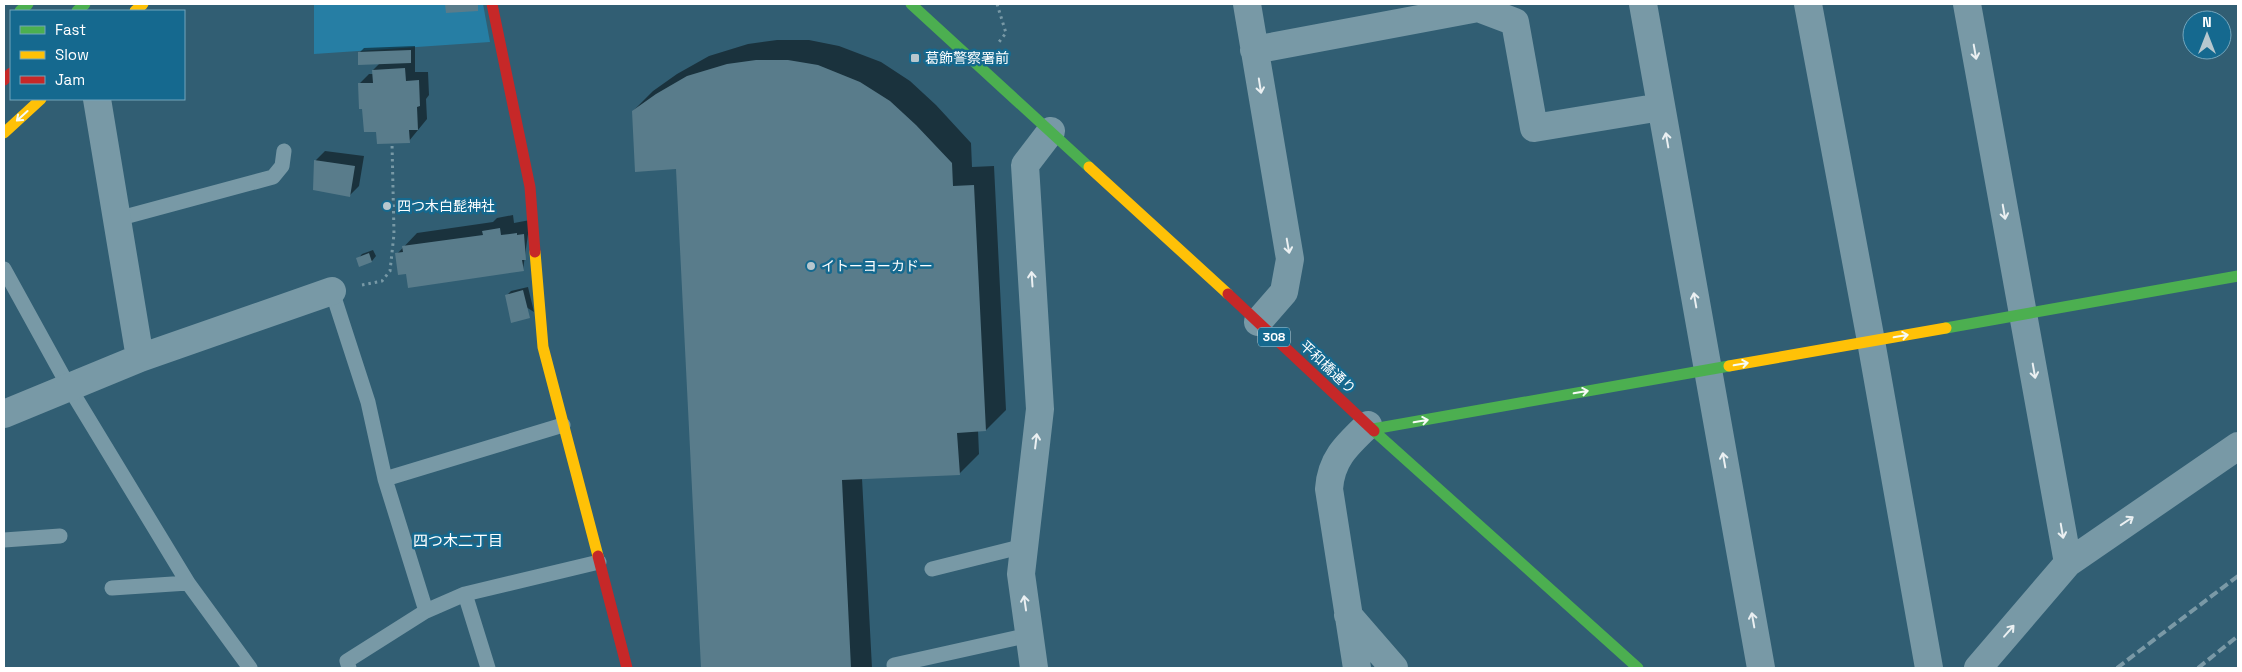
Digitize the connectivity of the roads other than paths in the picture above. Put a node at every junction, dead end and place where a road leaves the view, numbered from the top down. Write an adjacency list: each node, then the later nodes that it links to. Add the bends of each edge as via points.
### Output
1 (492, 4): 25 (main road, via 530,187 542,347)
2 (911, 4): 11 (main road, 平和橋通り / 308)
3 (1247, 4): 7 (street)
4 (1643, 4): 10 (street)
5 (1808, 4): 20 (street)
6 (1967, 4): 18 (street, one-way to 18)
7 (1254, 50): 10 (street, via 1478,8 1515,22 1534,128); 19 (street, one-way to 19, via 1290,259 1284,292)
8 (40, 100): 12 (main road, one-way to 12)
9 (97, 100): 14 (street)
10 (1661, 107): 22 (street, one-way to 10)
11 (1051, 131): 19 (main road, 平和橋通り / 308); 31 (street, one-way to 11, via 1040,409 1025,165)
12 (4, 133)
13 (284, 151): 14 (lane, via 282,166 273,177)
14 (117, 219): 21 (street)
15 (4, 269): 23 (lane)
16 (2238, 276): 18 (main road)
17 (332, 291): 21 (street); 28 (lane, via 368,402)
18 (2023, 315): 20 (main road, one-way to 18); 33 (street, one-way to 33)
19 (1258, 322): 26 (main road, 平和橋通り / 308)
20 (1871, 341): 22 (main road, one-way to 20); 51 (street)
21 (140, 358): 23 (street)
22 (1708, 370): 26 (main road, one-way to 22); 50 (street, one-way to 22)
23 (69, 387): 24 (street); 35 (lane)
24 (4, 414)
25 (563, 425): 28 (lane); 32 (main road)
26 (1370, 427): 39 (street, via 1348,444 1330,474 1329,490); 49 (main road, 平和橋通り / 308)
27 (2238, 446): 33 (street, one-way to 27)
28 (385, 479): 38 (lane)
29 (60, 536): 30 (lane)
30 (4, 540)
31 (1024, 546): 34 (lane); 40 (street, one-way to 31, via 1021,574)
32 (598, 562): 37 (lane); 45 (main road)
33 (2068, 563): 52 (street, one-way to 33)
34 (932, 569)
35 (188, 583): 36 (lane); 42 (lane)
36 (112, 588)
37 (465, 594): 38 (lane); 44 (lane)
38 (426, 611): 43 (lane, via 347,661)
39 (1348, 616): 47 (street); 48 (street)
40 (1029, 635): 41 (lane); 46 (street)
41 (894, 665)
42 (250, 668)
43 (349, 668)
44 (488, 668)
45 (627, 668)
46 (1034, 668)
47 (1357, 668)
48 (1394, 668)
49 (1638, 668)
50 (1761, 668)
51 (1929, 668)
52 (1978, 668)

